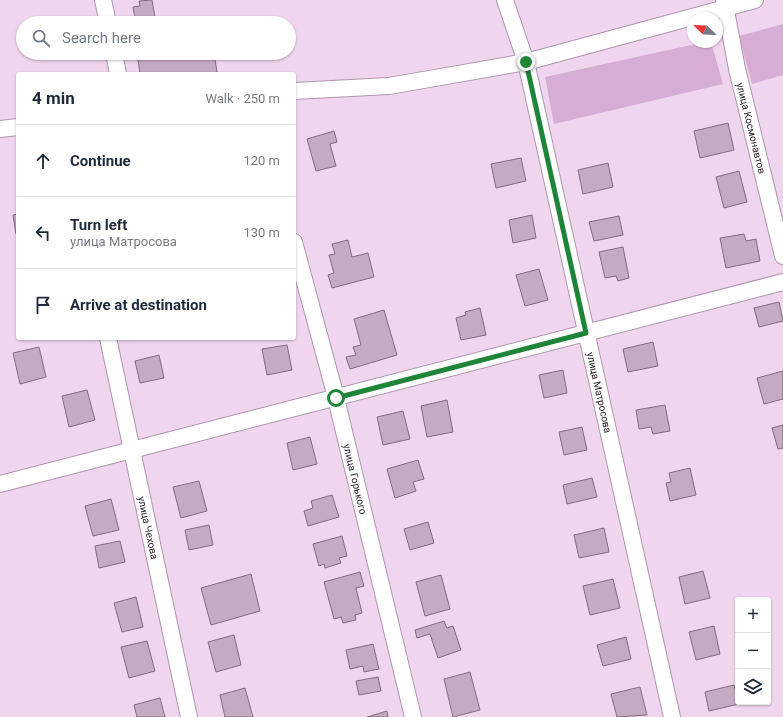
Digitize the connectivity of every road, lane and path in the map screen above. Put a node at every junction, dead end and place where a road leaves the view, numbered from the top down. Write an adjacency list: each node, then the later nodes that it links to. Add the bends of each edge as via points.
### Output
1 (103, 0): 5 (street)
2 (506, 0): 7 (street, улица Матросова)
3 (755, 0): 4 (street)
4 (725, 4): 7 (street); 13 (street, улица Космонавтов, via 737,69)
5 (106, 16)
6 (115, 60): 8 (street)
7 (526, 62): 9 (street, via 389,86); 15 (street, улица Матросова)
8 (118, 72)
9 (296, 91)
10 (16, 127): 11 (street)
11 (0, 130)
12 (296, 249): 17 (street, улица Горького)
13 (783, 256)
14 (783, 282): 15 (street)
15 (586, 333): 17 (street); 22 (street, улица Матросова)
16 (108, 340): 18 (street, улица Чехова)
17 (336, 398): 18 (street); 21 (street, улица Горького)
18 (132, 450): 19 (street); 20 (street, улица Чехова)
19 (0, 484)
20 (189, 717)
21 (413, 717)
22 (672, 717)

